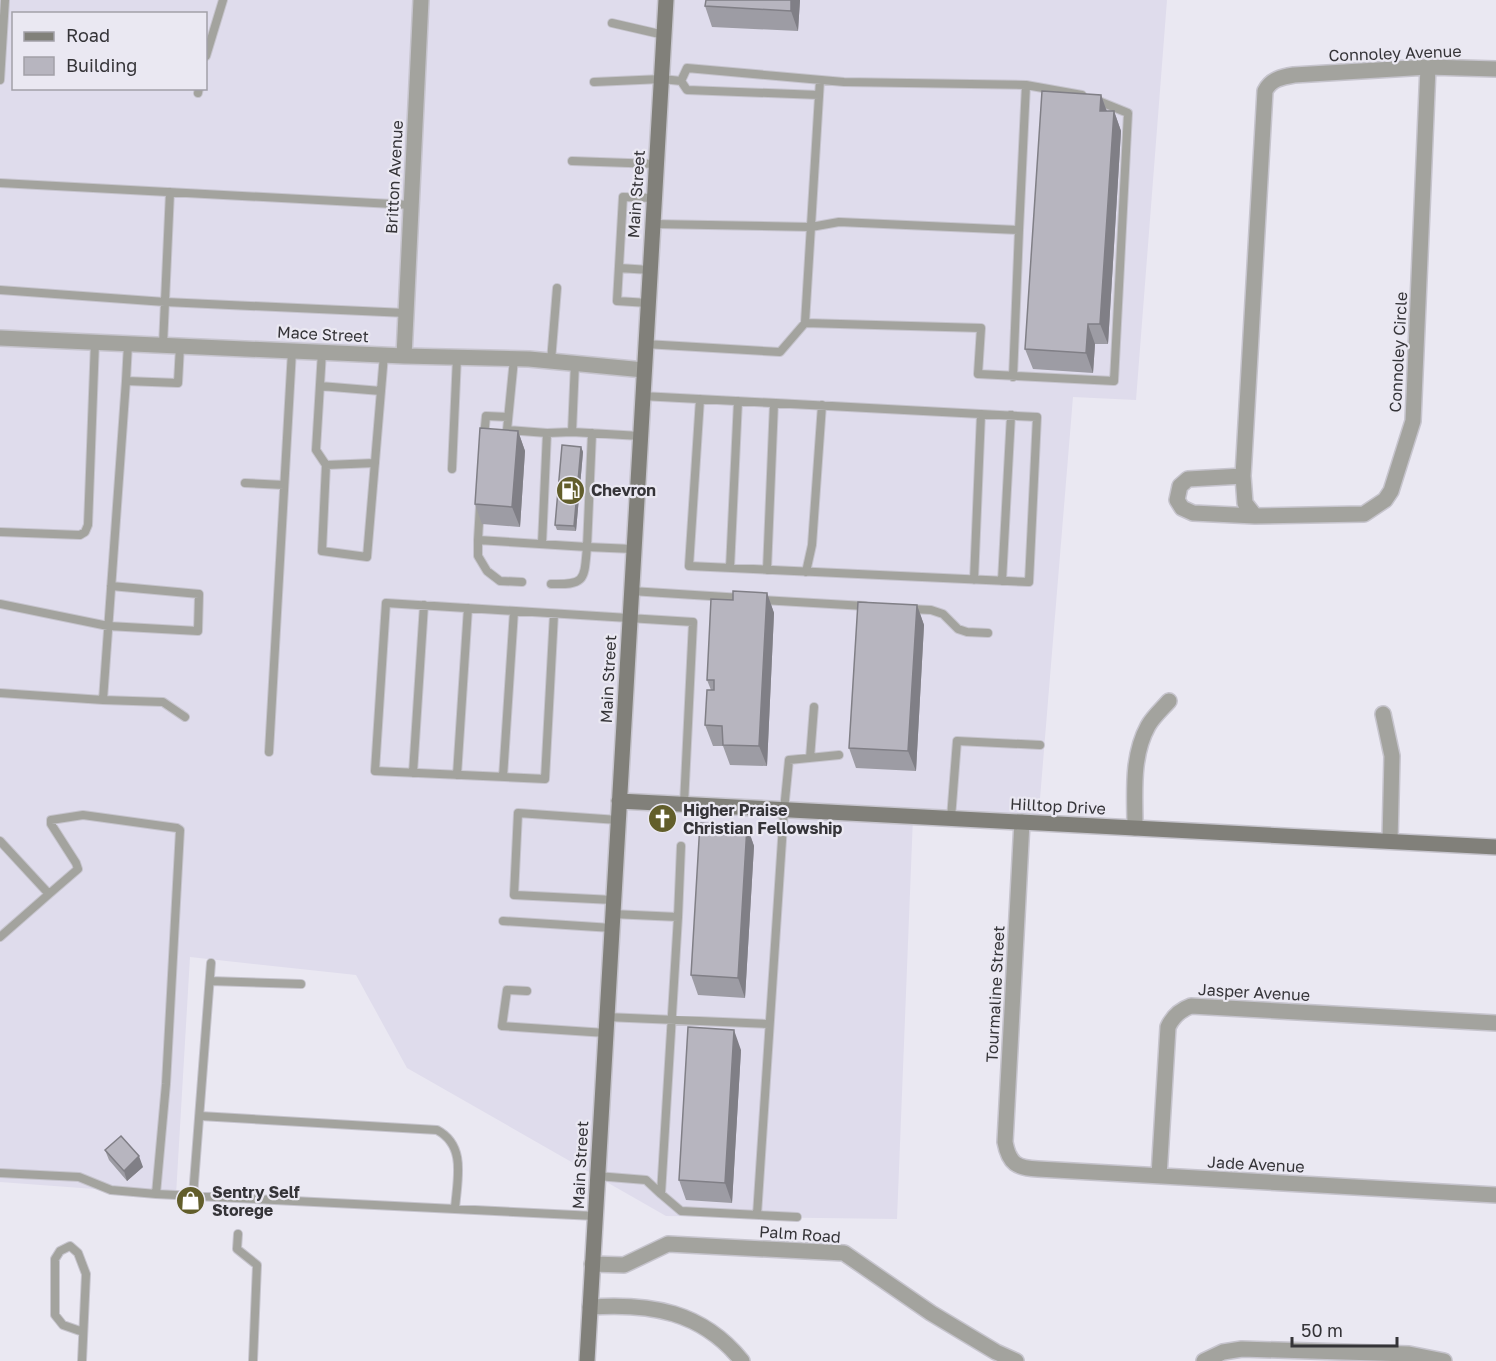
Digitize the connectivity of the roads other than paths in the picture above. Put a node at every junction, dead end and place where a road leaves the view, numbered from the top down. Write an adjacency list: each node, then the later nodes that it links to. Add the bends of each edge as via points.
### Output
1 (5, 0): 11 (lane)
2 (223, 0): 7 (lane)
3 (421, 0): 22 (street, Britton Avenue)
4 (666, 0): 6 (main road, Main Street)
5 (612, 23): 6 (lane)
6 (664, 35): 10 (main road, Main Street)
7 (207, 54)
8 (1428, 67): 9 (street, Connoley Avenue); 69 (street, Connoley Avenue, via 1282,77 1271,83 1264,95); 73 (street, Connoley Circle, via 1413,421 1391,491 1364,514)
9 (1496, 69)
10 (662, 79): 13 (lane); 14 (lane); 18 (main road, Main Street)
11 (0, 80)
12 (820, 80): 13 (lane, via 687,68); 15 (lane); 16 (lane)
13 (681, 81): 16 (lane, via 687,90)
14 (594, 82)
15 (1026, 85): 25 (lane); 49 (lane, via 1082,95 1128,113 1114,381)
16 (819, 94): 24 (lane)
17 (572, 161): 18 (lane)
18 (656, 164): 21 (main road, Main Street)
19 (0, 183): 20 (lane)
20 (171, 192): 22 (lane); 30 (lane)
21 (654, 198): 23 (main road, Main Street); 26 (lane, via 623,197)
22 (411, 205): 32 (street, Britton Avenue)
23 (653, 224): 24 (lane); 27 (main road, Main Street)
24 (811, 227): 25 (lane, via 839,222); 33 (lane)
25 (1019, 230): 49 (lane)
26 (619, 268): 27 (lane); 31 (lane, via 617,301)
27 (650, 270): 31 (main road, Main Street)
28 (556, 288): 46 (lane)
29 (0, 290): 30 (lane)
30 (165, 302): 32 (lane); 38 (lane)
31 (648, 303): 37 (main road, Main Street)
32 (406, 313): 43 (street, Britton Avenue)
33 (805, 323): 37 (lane, via 780,352); 49 (lane, via 981,328 978,374)
34 (0, 338): 35 (street, Mace Street)
35 (95, 342): 36 (street, Mace Street); 74 (lane, via 86,532)
36 (128, 344): 38 (street, Mace Street); 50 (lane)
37 (645, 344): 48 (main road, Main Street)
38 (163, 345): 39 (street, Mace Street)
39 (180, 346): 40 (street, Mace Street); 50 (lane, via 178,383)
40 (292, 351): 41 (street, Mace Street); 71 (lane)
41 (322, 352): 42 (street, Mace Street); 51 (lane)
42 (384, 355): 43 (street, Mace Street); 52 (lane)
43 (404, 356): 44 (street, Mace Street)
44 (457, 357): 45 (street, Mace Street); 68 (lane)
45 (514, 359): 46 (street, Mace Street); 60 (lane)
46 (551, 361): 47 (street, Mace Street)
47 (575, 363): 48 (street, Mace Street); 61 (lane)
48 (644, 370): 53 (main road, Main Street)
49 (1013, 377)
50 (126, 381): 86 (lane)
51 (320, 386): 52 (lane); 67 (lane, via 316,450)
52 (381, 391): 66 (lane)
53 (642, 396): 54 (lane); 64 (main road, Main Street)
54 (700, 399): 55 (lane); 79 (lane, via 689,566)
55 (738, 401): 56 (lane); 79 (lane)
56 (774, 403): 57 (lane); 80 (lane)
57 (822, 405): 58 (lane); 81 (lane, via 812,545)
58 (981, 414): 59 (lane); 82 (lane)
59 (1011, 415): 83 (lane); 83 (lane, via 1037,417 1029,582)
60 (508, 417): 62 (lane, via 507,430); 65 (lane, via 486,416)
61 (572, 432): 62 (lane); 63 (lane)
62 (547, 433): 76 (lane)
63 (592, 433): 64 (lane); 77 (lane)
64 (640, 436): 78 (main road, Main Street)
65 (483, 445)
66 (375, 463): 67 (lane); 67 (lane, via 367,557 322,551)
67 (326, 465)
68 (452, 469)
69 (1243, 476): 73 (street, via 1245,503); 73 (street, Connoley Circle, via 1188,479 1180,486 1178,500 1182,508 1193,513)
70 (245, 483): 71 (lane)
71 (284, 485): 105 (lane)
72 (480, 494): 75 (lane)
73 (1256, 516)
74 (0, 532)
75 (478, 540): 76 (lane); 84 (lane, via 478,556 487,571 500,581)
76 (542, 544): 77 (lane)
77 (587, 547): 78 (lane); 85 (lane, via 581,580 574,585)
78 (633, 549): 87 (main road, Main Street)
79 (730, 568): 80 (lane)
80 (767, 570): 81 (lane)
81 (806, 572): 82 (lane)
82 (974, 580): 83 (lane)
83 (1002, 581)
84 (522, 582)
85 (551, 585)
86 (111, 586): 96 (lane); 96 (lane, via 199,594 198,631)
87 (631, 591): 90 (lane); 95 (main road, Main Street)
88 (0, 604): 96 (lane)
89 (424, 606): 91 (lane); 108 (lane); 108 (lane, via 386,603 375,771)
90 (873, 607)
91 (468, 608): 93 (lane); 109 (lane)
92 (896, 608): 97 (lane, via 931,610 943,614 958,629)
93 (514, 611): 94 (lane); 110 (lane)
94 (554, 614): 95 (lane); 110 (lane, via 545,779)
95 (629, 618): 111 (main road, Main Street); 112 (lane, via 693,622)
96 (108, 626): 99 (lane)
97 (988, 633)
98 (0, 693): 99 (lane)
99 (103, 700): 103 (lane, via 163,702)
100 (1169, 701): 117 (street, via 1148,726 1138,752)
101 (814, 707): 107 (lane)
102 (1383, 714): 119 (street, via 1392,756)
103 (185, 717)
104 (1040, 745): 114 (lane, via 957,741)
105 (269, 753)
106 (839, 755): 107 (lane)
107 (810, 758): 113 (lane, via 789,760)
108 (413, 773): 109 (lane)
109 (457, 775): 110 (lane)
110 (503, 777)
111 (619, 801): 112 (main road, Hilltop Drive); 115 (main road, Main Street)
112 (684, 804): 113 (main road, Hilltop Drive)
113 (784, 810): 114 (main road, Hilltop Drive); 134 (lane)
114 (951, 818): 116 (main road, Hilltop Drive)
115 (618, 820): 123 (main road, Main Street); 123 (lane, via 518,813 514,895)
116 (1022, 822): 117 (main road, Hilltop Drive); 137 (street, Tourmaline Street, via 1005,1142 1007,1154)
117 (1135, 828): 119 (main road, Hilltop Drive)
118 (0, 841): 122 (lane)
119 (1390, 842): 121 (main road, Hilltop Drive)
120 (681, 846): 124 (lane)
121 (1496, 847)
122 (49, 894): 126 (lane); 141 (lane, via 78,869 51,820 83,815 180,830)
123 (612, 914): 124 (lane); 125 (lane); 131 (main road, Main Street)
124 (678, 917): 132 (lane)
125 (502, 921)
126 (0, 937)
127 (211, 963): 128 (lane)
128 (210, 981): 129 (lane); 136 (lane)
129 (301, 984)
130 (527, 991): 135 (lane, via 507,990 502,1026)
131 (606, 1017): 132 (lane); 135 (main road, Main Street)
132 (672, 1020): 134 (lane); 142 (lane)
133 (1496, 1023): 140 (street, Jasper Avenue, via 1185,1008 1168,1027)
134 (769, 1024): 146 (lane)
135 (606, 1033): 139 (main road, Main Street)
136 (200, 1116): 144 (lane); 145 (lane, via 437,1130 456,1149)
137 (1016, 1164): 140 (street, Jade Avenue, via 1022,1168)
138 (0, 1173): 141 (lane, via 79,1177 111,1190)
139 (597, 1176): 142 (lane, via 646,1180); 147 (main road, Main Street)
140 (1159, 1176): 143 (street, Jade Avenue)
141 (156, 1194): 144 (lane)
142 (661, 1194): 146 (lane, via 681,1211)
143 (1496, 1195)
144 (193, 1196): 145 (lane)
145 (455, 1209): 147 (lane)
146 (757, 1215): 148 (lane)
147 (595, 1216): 150 (main road, Main Street)
148 (796, 1217)
149 (238, 1234): 154 (lane, via 237,1249 257,1265)
150 (592, 1264): 151 (main road, Main Street); 157 (street, Palm Road, via 624,1265 668,1244 844,1253 932,1313)
151 (590, 1307): 155 (main road, Main Street); 156 (street, via 620,1305 677,1313 708,1329)
152 (83, 1332): 152 (lane, via 86,1274 78,1253 70,1246 55,1259 55,1315 63,1325); 153 (lane)
153 (82, 1361)
154 (253, 1361)
155 (587, 1361)
156 (742, 1361)
157 (1016, 1361)
158 (1204, 1361): 159 (street, via 1242,1348 1409,1354)
159 (1444, 1361)

